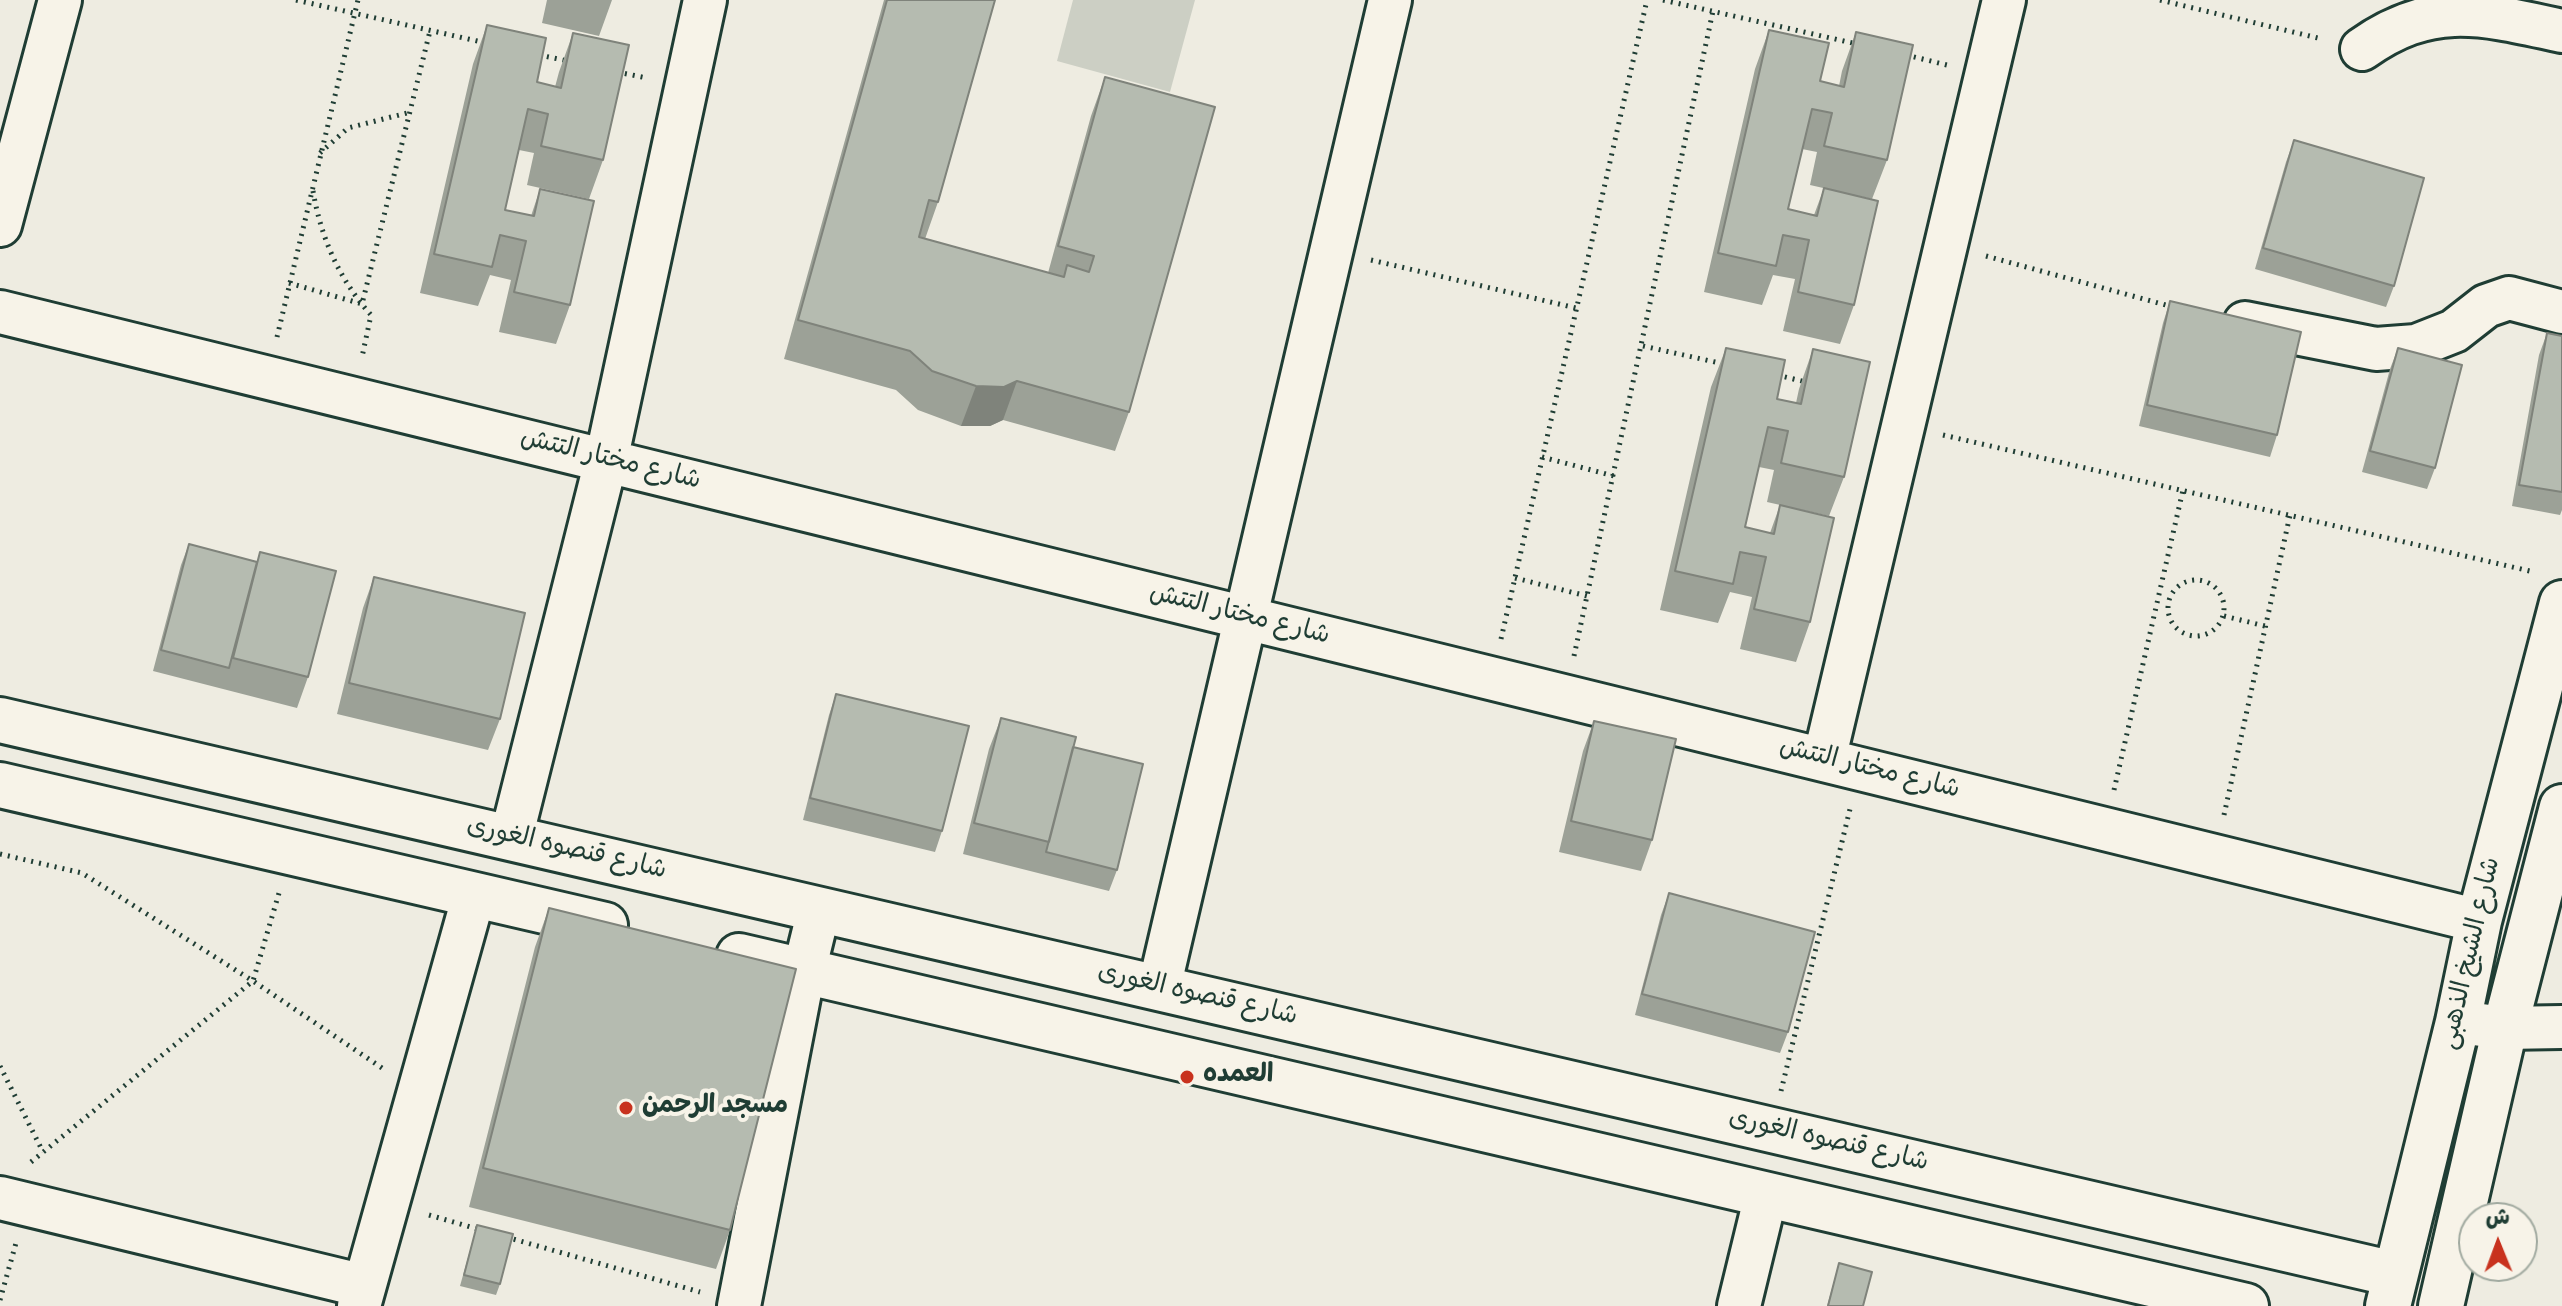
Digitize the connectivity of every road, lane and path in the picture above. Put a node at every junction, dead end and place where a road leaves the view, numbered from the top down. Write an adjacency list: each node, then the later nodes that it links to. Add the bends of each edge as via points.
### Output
1 (60, 0): 26 (street)
2 (296, 0): 11 (path)
3 (358, 0): 11 (path)
4 (705, 0): 22 (street)
5 (1390, 0): 28 (street)
6 (1647, 0): 31 (path)
7 (1663, 0): 10 (path)
8 (2004, 0): 21 (street)
9 (2160, 0): 16 (path)
10 (1713, 11): 15 (path); 36 (path)
11 (355, 12): 12 (path); 24 (path)
12 (430, 31): 14 (path); 23 (path)
13 (2562, 31): 16 (street, via 2456,8 2421,10 2388,25)
14 (490, 44)
15 (1865, 46)
16 (2362, 49)
17 (1895, 53): 21 (path)
18 (536, 54): 19 (path)
19 (581, 64)
20 (611, 70): 22 (path)
21 (1987, 74): 27 (street)
22 (686, 87): 43 (street)
23 (407, 113): 24 (path, via 348,128); 30 (path)
24 (318, 154): 25 (path)
25 (312, 186): 29 (path); 30 (path, via 329,249)
26 (0, 225)
27 (1946, 245): 34 (path); 41 (street)
28 (1331, 251): 31 (path); 53 (street)
29 (289, 283): 30 (path); 39 (path)
30 (362, 304): 35 (path)
31 (1576, 308): 42 (path)
32 (0, 312): 39 (street, شارع مختار التتش)
33 (2562, 312): 34 (street, via 2509,298 2429,341 2376,349)
34 (2200, 314)
35 (371, 315)
36 (1643, 346): 37 (path); 44 (path)
37 (1737, 366)
38 (1768, 373): 40 (path)
39 (268, 378): 43 (street, شارع مختار التتش)
40 (1815, 384)
41 (1903, 425): 45 (path); 58 (street)
42 (1542, 457): 44 (path); 47 (path)
43 (606, 461): 53 (street, شارع مختار التتش); 62 (street)
44 (1614, 476): 49 (path)
45 (2183, 490): 46 (path); 50 (path)
46 (2290, 515): 48 (path); 54 (path)
47 (1515, 578): 49 (path); 55 (path)
48 (2554, 589): 68 (street, شارع الشيخ الذهبى)
49 (1587, 596): 56 (path)
50 (2158, 598): 51 (path); 61 (path)
51 (2169, 601): 52 (path, via 2171,622 2189,636 2210,633); 52 (path, via 2182,583 2204,581 2222,595)
52 (2224, 616): 54 (path)
53 (1245, 618): 55 (street, شارع مختار التتش); 73 (street)
54 (2265, 626): 65 (path)
55 (1492, 679): 56 (street, شارع مختار التتش)
56 (1565, 696): 58 (street, شارع مختار التتش)
57 (0, 720): 62 (street, شارع قنصوه الغورى)
58 (1842, 765): 61 (street, شارع مختار التتش); 79 (path)
59 (0, 785): 63 (street)
60 (2562, 807): 76 (street, شارع الشيخ الذهبى)
61 (2105, 830): 65 (street, شارع مختار التتش)
62 (511, 838): 67 (street, شارع قنصوه الغورى)
63 (292, 852): 66 (street); 72 (path)
64 (0, 854): 72 (path, via 82,873)
65 (2215, 857): 68 (street, شارع مختار التتش)
66 (474, 895): 69 (street); 78 (street)
67 (819, 910): 71 (street); 73 (street, شارع قنصوه الغورى)
68 (2479, 921): 74 (street, شارع الشيخ الذهبى)
69 (639, 933)
70 (699, 947): 71 (street)
71 (804, 971): 82 (street); 87 (street)
72 (253, 981): 78 (path); 80 (path)
73 (1159, 988): 79 (street, شارع قنصوه الغورى)
74 (2458, 1022): 76 (street); 84 (street, شارع الشيخ الذهبى)
75 (2562, 1027): 76 (street)
76 (2505, 1028): 90 (street, شارع الشيخ الذهبى)
77 (0, 1066): 80 (path)
78 (418, 1095): 83 (street)
79 (1772, 1130): 84 (street, شارع قنصوه الغورى)
80 (43, 1152): 81 (path)
81 (16, 1191): 85 (street); 86 (path)
82 (1766, 1195): 88 (street); 89 (street)
83 (387, 1203): 85 (street); 87 (path)
84 (2391, 1290)
85 (362, 1296)
86 (0, 1300)
87 (740, 1305)
88 (1739, 1306)
89 (2246, 1306)
90 (2441, 1306)

